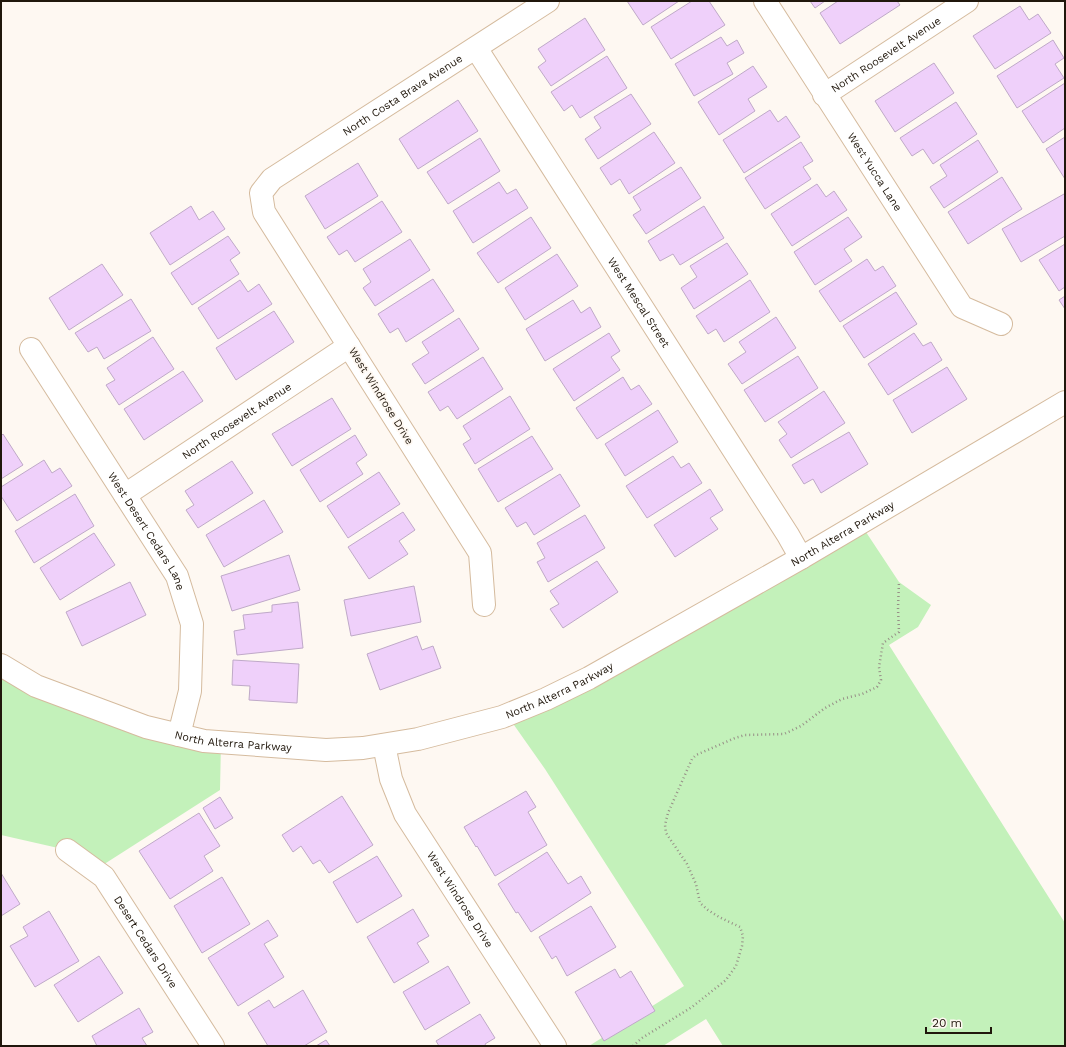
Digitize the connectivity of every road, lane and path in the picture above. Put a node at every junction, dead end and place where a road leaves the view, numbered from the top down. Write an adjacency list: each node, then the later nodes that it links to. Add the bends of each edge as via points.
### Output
1 (548, 1): 4 (street, North Costa Brava Avenue)
2 (765, 1): 5 (street, West Yucca Lane)
3 (967, 1): 5 (street, North Roosevelt Avenue)
4 (476, 48): 6 (street, North Costa Brava Avenue, via 272,179); 12 (street, West Mescal Street)
5 (824, 95): 7 (street, West Yucca Lane, via 962,307)
6 (262, 193): 8 (street, West Windrose Drive, via 264,212)
7 (1001, 324)
8 (349, 346): 11 (street, North Roosevelt Avenue); 14 (street, West Windrose Drive, via 480,553)
9 (31, 349): 11 (street, West Desert Cedars Lane)
10 (1065, 402): 12 (street, North Alterra Parkway)
11 (125, 496): 16 (street, West Desert Cedars Lane, via 177,576 192,624 190,691)
12 (801, 558): 17 (street, North Alterra Parkway, via 589,678 546,699 502,717 418,739)
13 (899, 582): 21 (path, via 899,632 883,643 881,680 877,687 842,699 784,734 745,735 692,759 668,813 666,832 687,864 696,884 700,903 719,918 740,927 743,936 742,946 736,966 726,980 692,1007)
14 (484, 604)
15 (1, 666): 16 (street, North Alterra Parkway, via 36,686 146,727)
16 (179, 735): 17 (street, North Alterra Parkway, via 204,741 319,750)
17 (384, 745): 20 (street, West Windrose Drive, via 391,779 405,814)
18 (67, 850): 19 (street, Desert Cedars Drive, via 104,877)
19 (213, 1046)
20 (555, 1046)
21 (633, 1046)

